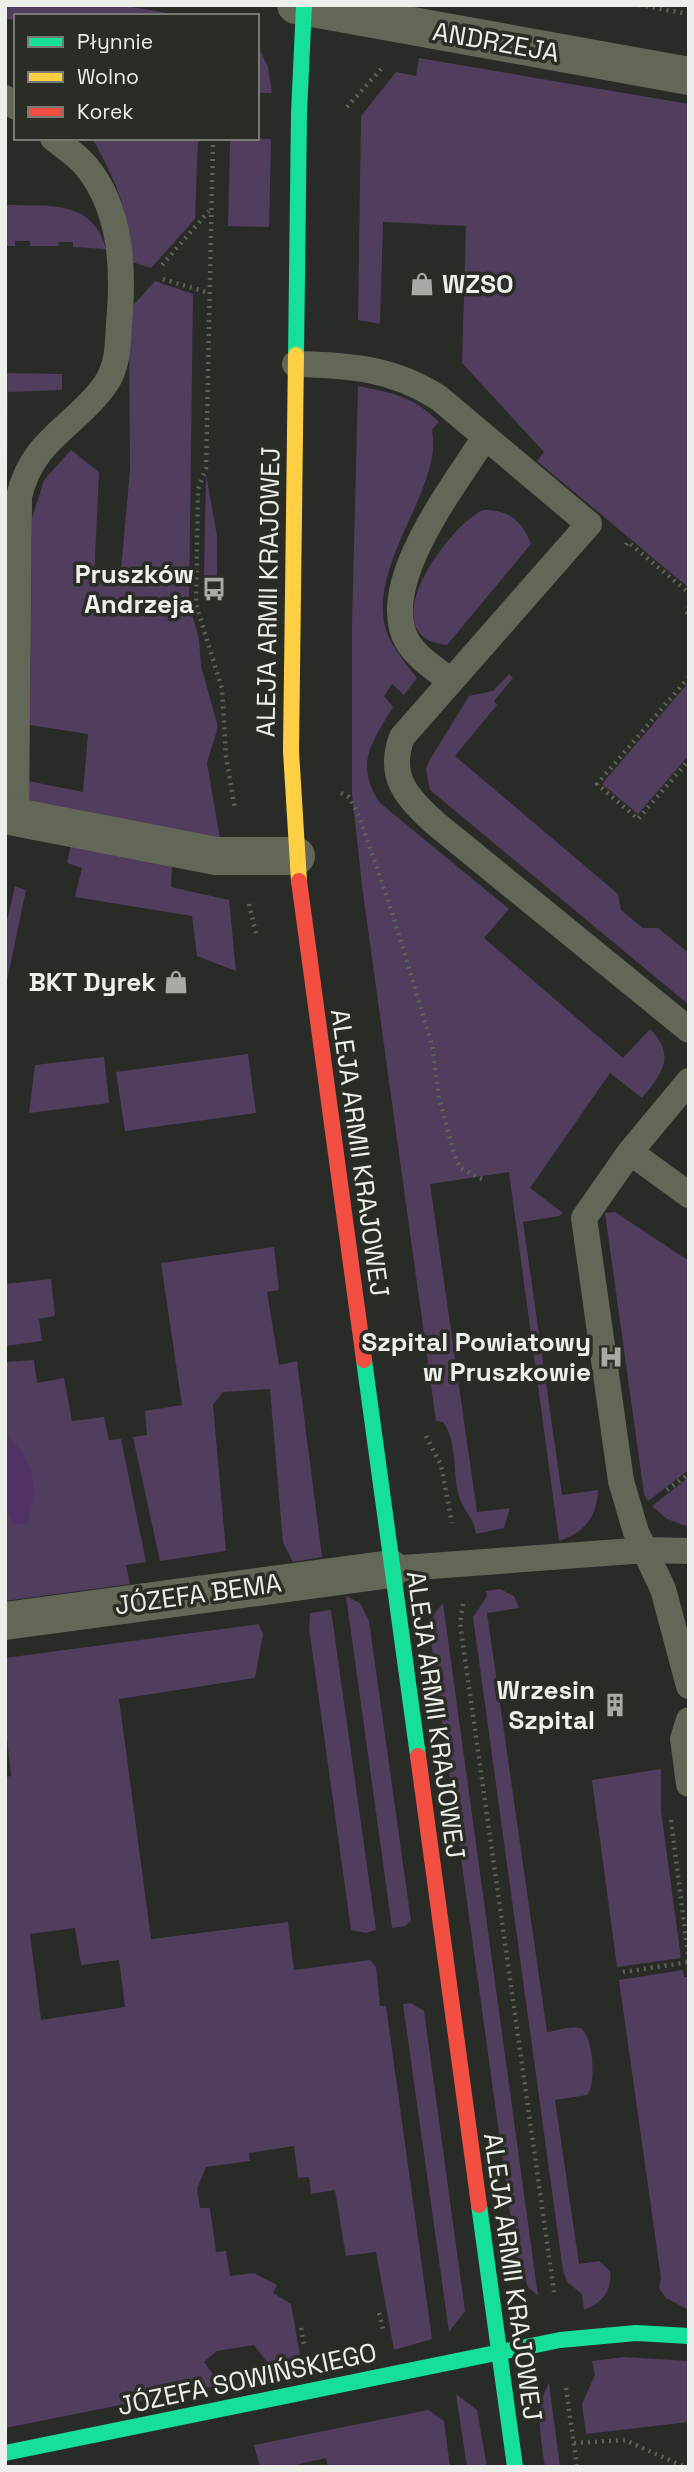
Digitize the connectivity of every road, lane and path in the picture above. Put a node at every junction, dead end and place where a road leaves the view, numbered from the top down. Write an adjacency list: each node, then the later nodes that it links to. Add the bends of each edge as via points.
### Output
1 (639, 5): 3 (path)
2 (302, 6): 5 (street, ANDRZEJA); 11 (street, ALEJA ARMII KRAJOWEJ)
3 (689, 14)
4 (385, 64): 6 (path, via 351,105)
5 (689, 76)
6 (338, 112)
7 (55, 140): 21 (lane, via 85,165 102,191 119,237 120,314 112,373 28,465 19,496)
8 (213, 140): 10 (path)
9 (152, 276): 10 (path)
10 (209, 293): 22 (path, via 206,468 198,489 196,604 222,689)
11 (295, 364): 12 (lane, via 362,367 398,376 439,398); 23 (street, ALEJA ARMII KRAJOWEJ, via 291,751)
12 (485, 437): 13 (lane); 18 (lane, via 427,531 405,576 398,604 408,642)
13 (589, 524): 14 (path, via 621,551 628,542); 18 (lane)
14 (689, 593)
15 (689, 607): 16 (path, via 685,611)
16 (689, 614)
17 (689, 677): 19 (path, via 597,784 638,819)
18 (452, 681): 24 (lane, via 402,737 396,754 410,800)
19 (689, 760)
20 (331, 788): 27 (path, via 349,797 359,816 392,912 432,1045 439,1098 454,1154 460,1168)
21 (11, 816): 23 (street, via 216,856)
22 (236, 818)
23 (296, 856): 31 (street, ALEJA ARMII KRAJOWEJ)
24 (689, 1030)
25 (689, 1081): 26 (lane)
26 (630, 1152): 28 (lane); 29 (lane, via 584,1218 621,1482)
27 (482, 1179)
28 (689, 1195)
29 (646, 1550): 30 (lane); 31 (lane); 34 (lane, via 663,1588)
30 (689, 1551)
31 (391, 1569): 33 (street, JÓZEFA BEMA); 41 (street, ALEJA ARMII KRAJOWEJ)
32 (463, 1593): 39 (path, via 460,1623)
33 (5, 1621)
34 (689, 1686)
35 (689, 1720): 36 (lane, via 683,1739)
36 (689, 1784)
37 (689, 1962): 38 (path)
38 (623, 1972)
39 (554, 2294)
40 (689, 2336): 41 (street, JÓZEFA SOWIŃSKIEGO, via 636,2333 560,2340)
41 (499, 2352): 44 (street, JÓZEFA SOWIŃSKIEGO); 45 (street, ALEJA ARMII KRAJOWEJ)
42 (565, 2381): 43 (path)
43 (574, 2443): 46 (path); 47 (path, via 625,2440)
44 (5, 2453)
45 (515, 2467)
46 (577, 2467)
47 (685, 2467)

